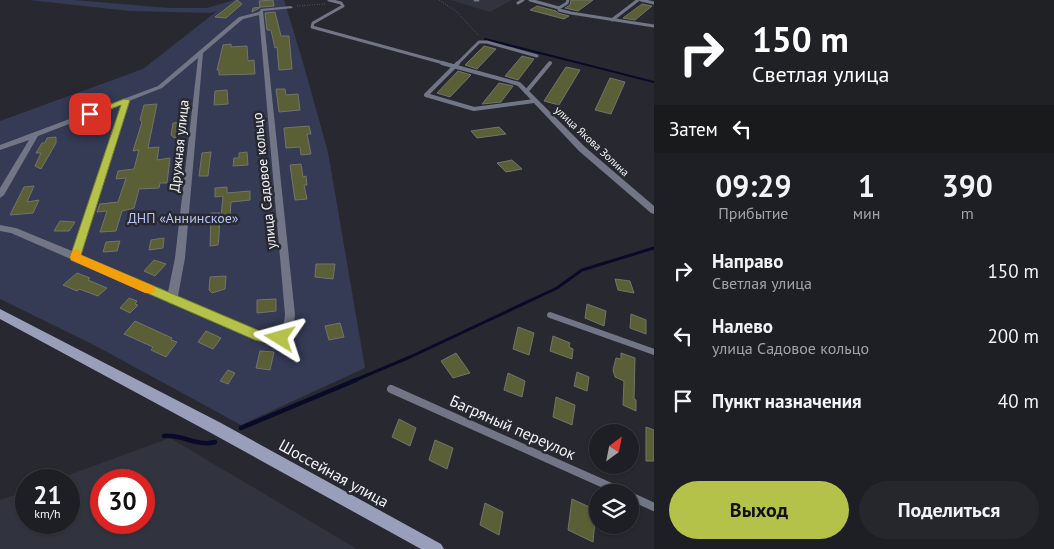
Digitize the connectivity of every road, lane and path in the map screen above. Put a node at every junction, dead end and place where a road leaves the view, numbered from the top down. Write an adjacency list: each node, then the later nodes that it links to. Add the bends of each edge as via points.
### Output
1 (329, 0): 7 (lane)
2 (439, 0): 15 (path, via 461,15)
3 (522, 0): 8 (lane)
4 (530, 0): 11 (lane)
5 (568, 0): 11 (lane)
6 (639, 0): 9 (lane); 13 (lane)
7 (339, 3): 10 (path); 19 (lane, via 343,6 313,23 312,27)
8 (518, 3)
9 (654, 3)
10 (291, 7): 12 (street, via 264,9)
11 (559, 8): 13 (lane, via 582,17)
12 (261, 14): 16 (street, via 241,18); 30 (street, улица Садовое кольцо, via 290,327 280,338 266,338)
13 (612, 20): 14 (lane)
14 (654, 26)
15 (484, 42): 17 (lane); 19 (lane, via 479,42)
16 (201, 54): 22 (street, via 165,84); 30 (street, Дружная улица, via 181,248)
17 (537, 56)
18 (550, 63): 21 (lane)
19 (454, 67): 20 (lane); 23 (lane, via 426,95 474,109)
20 (518, 84): 21 (street, улица Якова Золина)
21 (526, 92): 23 (street, улица Якова Золина)
22 (126, 100): 24 (street); 29 (street)
23 (534, 101): 27 (street, улица Якова Золина, via 582,149)
24 (35, 135): 25 (street); 26 (street)
25 (0, 148)
26 (0, 196)
27 (654, 211)
28 (0, 228): 29 (street, улица Садовое кольцо, via 13,230)
29 (75, 257): 30 (street, улица Садовое кольцо)
30 (172, 300)
31 (0, 314): 38 (main road, Шоссейная улица)
32 (550, 315): 33 (lane)
33 (654, 352)
34 (391, 389): 35 (lane, Багряный переулок)
35 (604, 484)
36 (639, 500): 37 (lane)
37 (654, 507)
38 (436, 549)

